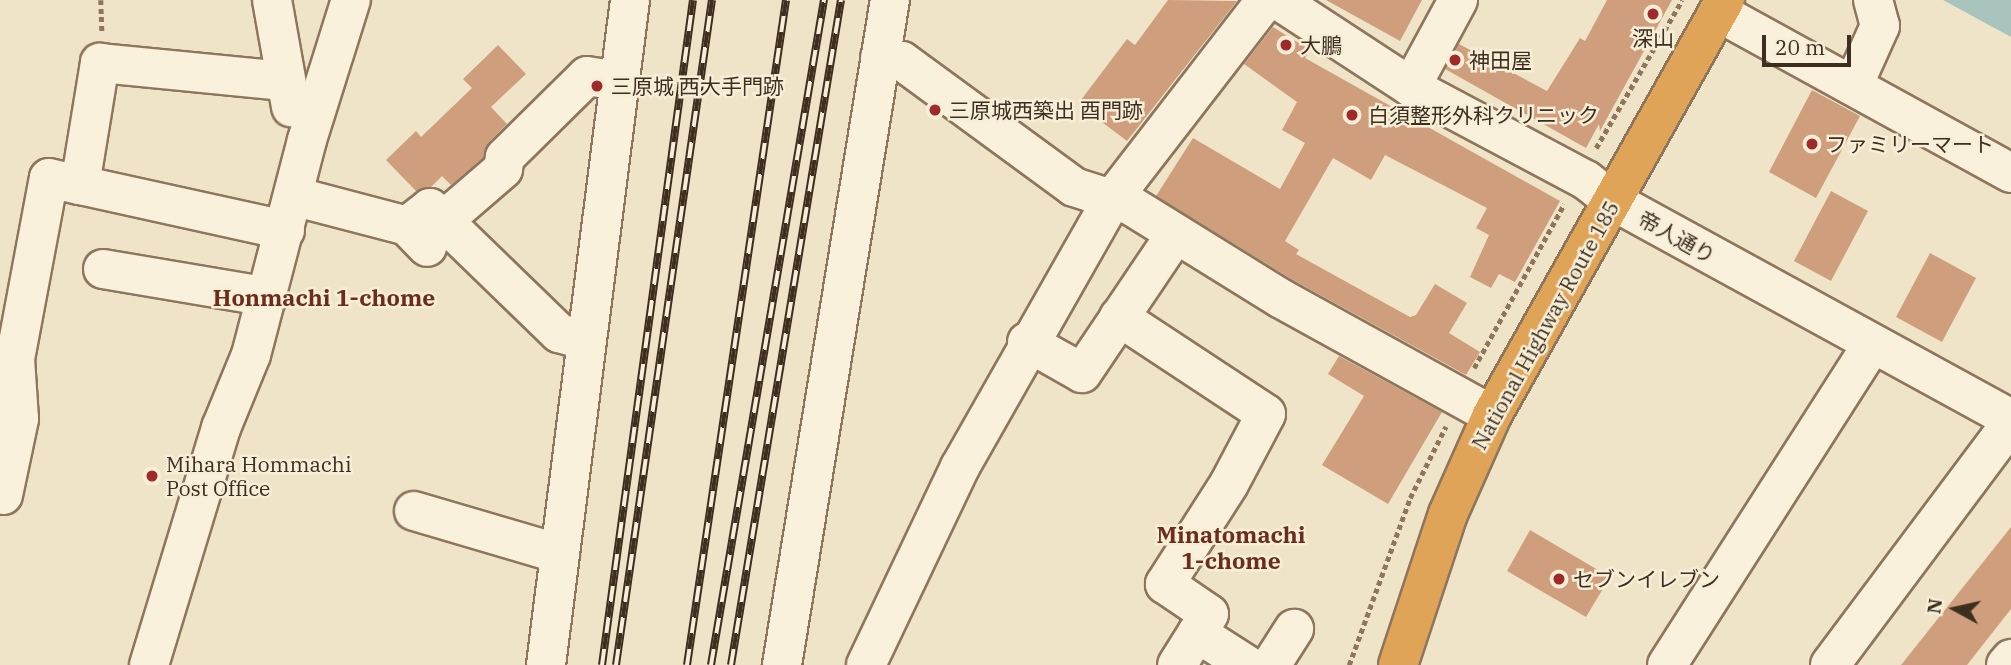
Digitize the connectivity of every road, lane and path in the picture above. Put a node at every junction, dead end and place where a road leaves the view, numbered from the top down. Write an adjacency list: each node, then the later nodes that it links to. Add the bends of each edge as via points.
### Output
1 (272, 0): 11 (street)
2 (351, 0): 15 (street)
3 (630, 0): 12 (street)
4 (890, 0): 10 (street)
5 (1266, 0): 18 (street)
6 (1278, 0): 14 (street, 帝人通り)
7 (1458, 0): 14 (street)
8 (1873, 0): 13 (street, via 1880,26)
9 (1721, 6): 13 (street); 19 (highway, National Highway Route 185)
10 (880, 58): 18 (street, via 902,61 1074,187); 41 (street)
11 (285, 81): 15 (street); 17 (street, via 100,63)
12 (620, 81): 21 (street, via 587,76 505,157 503,169); 27 (street)
13 (1853, 86): 16 (street)
14 (1411, 87): 19 (street, 帝人通り, via 1586,180)
15 (307, 140): 20 (street)
16 (2011, 173)
17 (80, 185): 20 (street); 24 (street, via 49,178)
18 (1112, 199): 22 (street, via 1130,205); 28 (street)
19 (1613, 201): 29 (street, 帝人通り); 30 (highway, National Highway Route 185)
20 (289, 213): 21 (street); 25 (street)
21 (426, 231): 27 (street, via 559,333)
22 (1175, 235): 26 (street); 30 (street)
23 (103, 269): 25 (street)
24 (12, 296): 32 (street, via 19,419)
25 (268, 296): 39 (street, via 251,355 220,428)
26 (1119, 317): 28 (street, via 1082,373); 36 (street, via 1266,414 1229,484 1165,584 1209,614)
27 (587, 341): 34 (street)
28 (1027, 342): 38 (street, via 960,467)
29 (1872, 345): 31 (street, 帝人通り); 46 (street)
30 (1492, 415): 45 (highway, National Highway Route 185, via 1447,514)
31 (2011, 421): 47 (street)
32 (2, 495)
33 (414, 511): 34 (street)
34 (560, 554): 40 (street)
35 (1294, 629): 44 (street)
36 (1197, 633): 42 (street); 43 (street)
37 (2011, 659): 48 (street)
38 (876, 661)
39 (149, 665)
40 (546, 665)
41 (782, 665)
42 (1177, 665)
43 (1247, 665)
44 (1271, 665)
45 (1398, 665)
46 (1667, 665)
47 (1830, 665)
48 (2006, 665)

